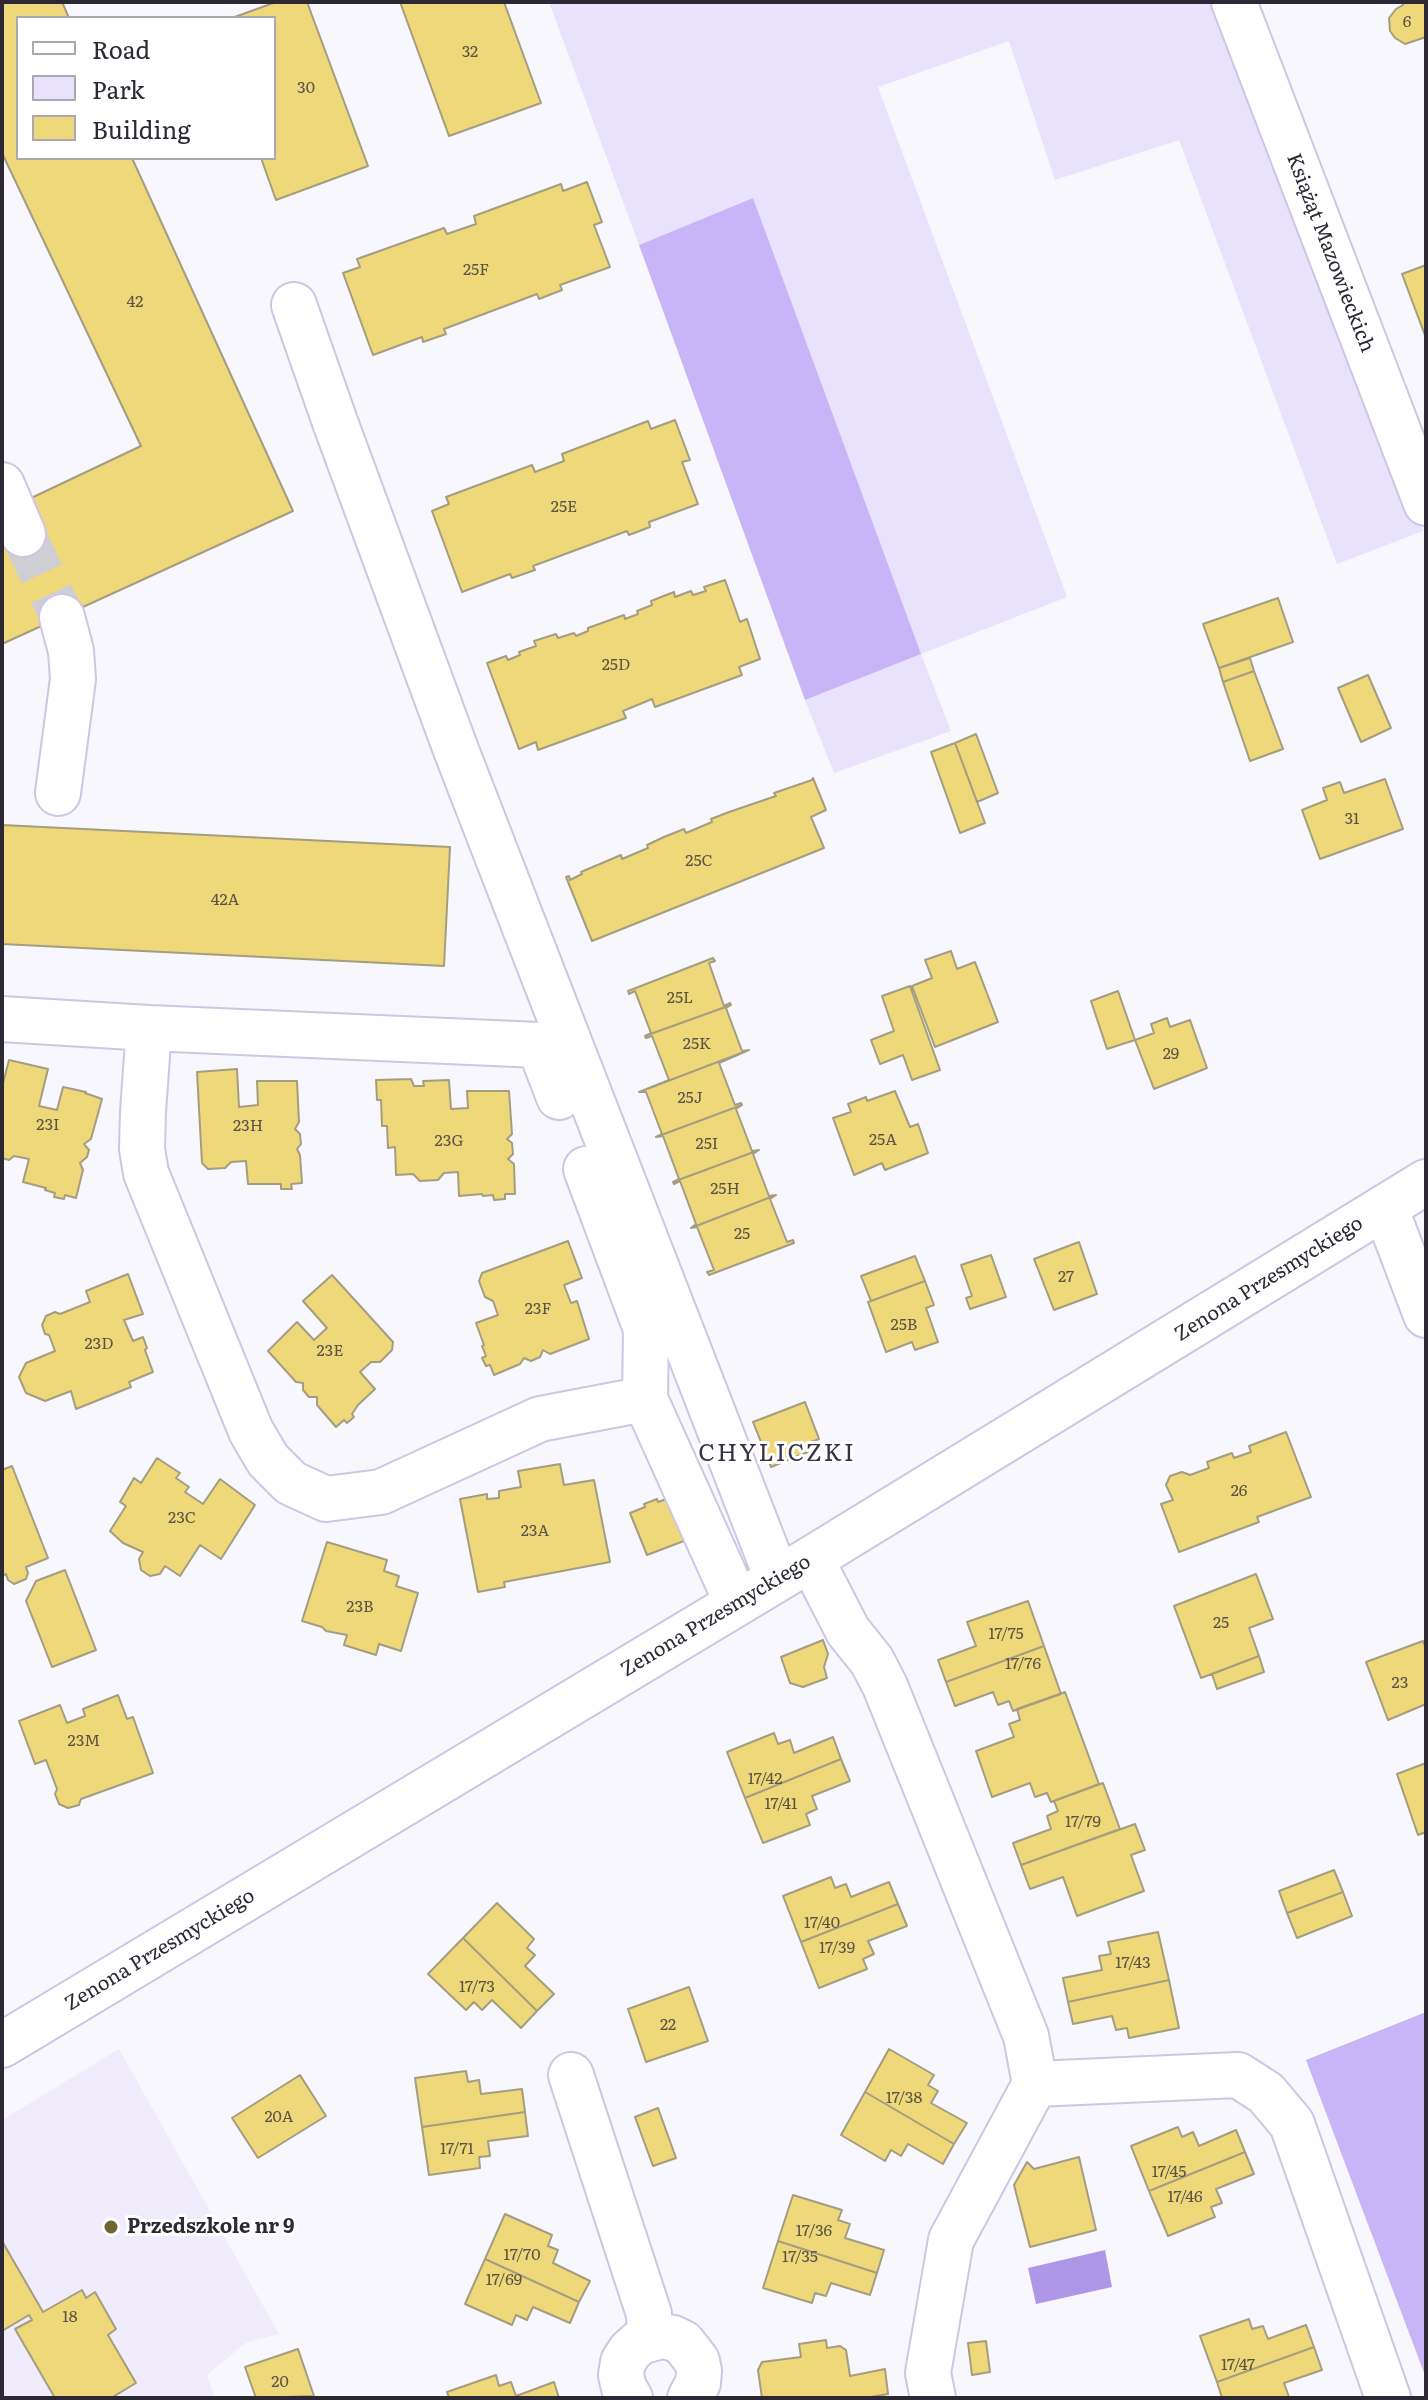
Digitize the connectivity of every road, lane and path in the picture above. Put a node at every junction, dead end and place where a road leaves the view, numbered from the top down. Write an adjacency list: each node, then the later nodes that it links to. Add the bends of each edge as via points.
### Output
1 (1234, 2): 4 (street, Książąt Mazowieckich)
2 (294, 305): 14 (street, via 456,750)
3 (2, 485): 5 (street)
4 (1426, 503)
5 (23, 534)
6 (62, 617): 7 (street, via 73,670)
7 (58, 793)
8 (2, 1019): 9 (street)
9 (149, 1028): 13 (street, via 539,1045 646,1329); 13 (street, via 142,1124 146,1173 251,1431 268,1460 291,1483 326,1499 381,1492 540,1419)
10 (1426, 1182): 11 (street, Zenona Przesmyckiego)
11 (1385, 1207): 12 (street); 14 (street, Zenona Przesmyckiego)
12 (1424, 1306)
13 (645, 1399): 15 (street)
14 (794, 1568): 15 (street, Zenona Przesmyckiego); 18 (street, via 872,1661 885,1686 1026,2036)
15 (737, 1603): 16 (street, Zenona Przesmyckiego)
16 (2, 2045)
17 (571, 2075): 19 (street, via 649,2314)
18 (1035, 2084): 22 (street, via 951,2240 928,2373); 23 (street, via 1238,2075 1266,2093 1292,2124)
19 (650, 2338): 20 (street, via 623,2362 621,2375); 21 (street, via 673,2338 691,2351 699,2371)
20 (630, 2398)
21 (690, 2398)
22 (933, 2398)
23 (1388, 2398)

